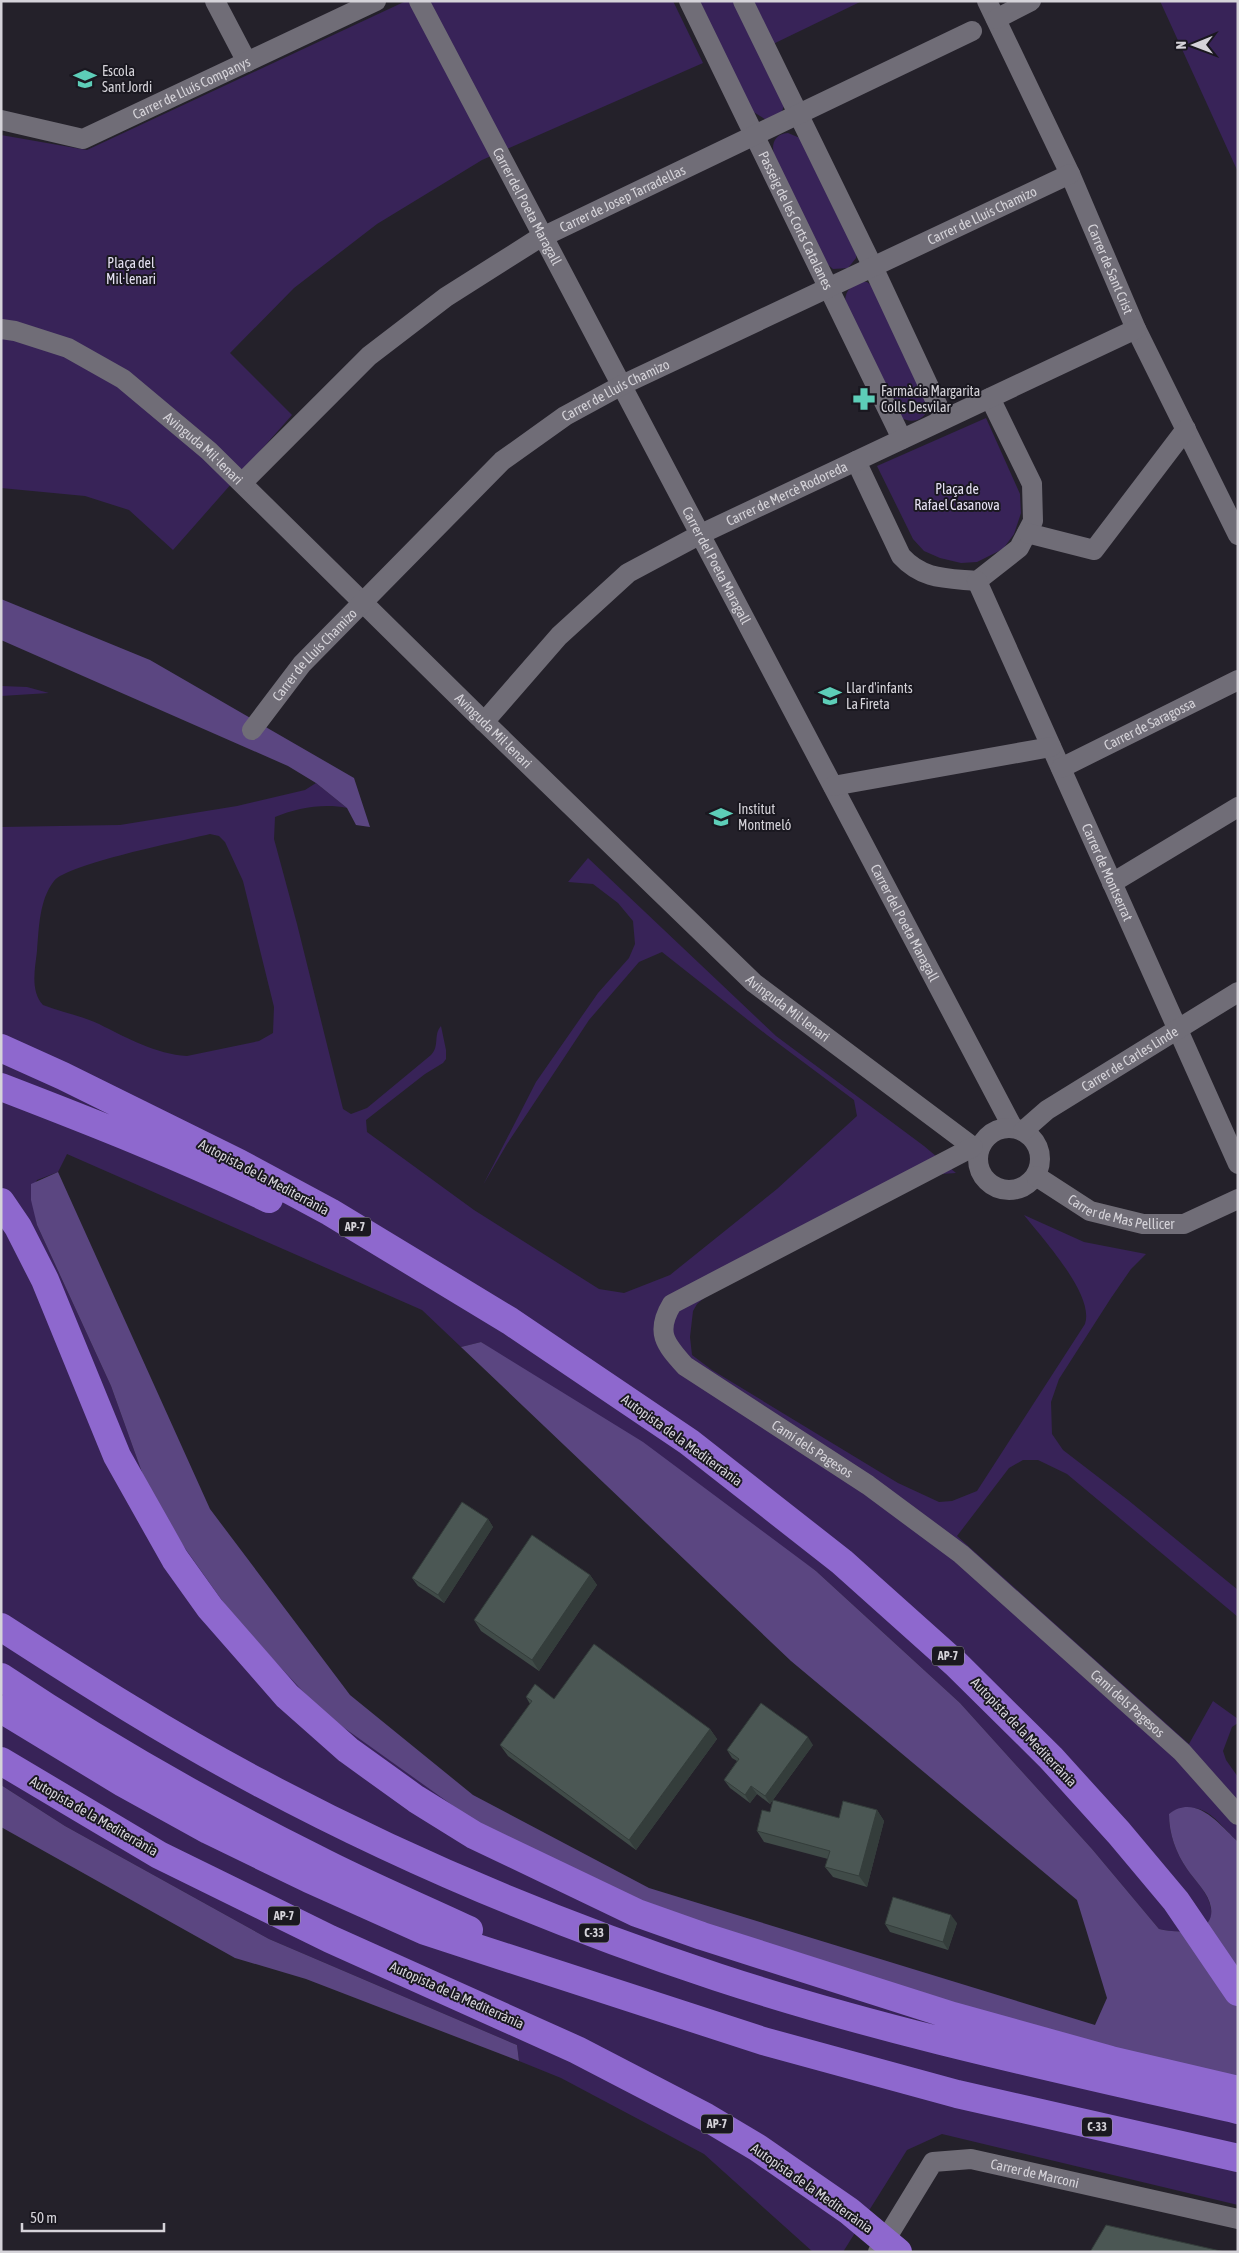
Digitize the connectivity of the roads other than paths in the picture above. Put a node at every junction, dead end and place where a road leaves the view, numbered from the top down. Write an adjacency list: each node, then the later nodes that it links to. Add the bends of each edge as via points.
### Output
1 (215, 1): 9 (street)
2 (376, 1): 9 (street, Carrer de Lluís Companys)
3 (419, 1): 14 (street, Carrer del Poeta Maragall)
4 (689, 1): 12 (street, Passeig de les Corts Catalanes)
5 (743, 1): 10 (street)
6 (1031, 1): 7 (street)
7 (991, 10): 13 (street, Carrer de Sant Crist)
8 (972, 30): 10 (street, Carrer de Josep Tarradellas)
9 (247, 62): 11 (street, Carrer de Lluís Companys, via 83,139)
10 (798, 114): 12 (street, Carrer de Josep Tarradellas); 15 (street)
11 (1, 120)
12 (753, 136): 14 (street, Carrer de Josep Tarradellas); 16 (street, Passeig de les Corts Catalanes)
13 (1070, 174): 15 (street, Carrer de Lluís Chamizo); 18 (street, Carrer de Sant Crist)
14 (544, 237): 19 (street, Carrer del Poeta Maragall); 25 (street, Carrer de Josep Tarradellas, via 446,297 369,356)
15 (873, 267): 16 (street, Carrer de Lluís Chamizo); 21 (street)
16 (827, 288): 19 (street, Carrer de Lluís Chamizo); 23 (street, Passeig de les Corts Catalanes)
17 (1, 329): 25 (street, Avinguda Mil·lenari, via 68,348 123,379 209,450)
18 (1136, 329): 20 (street, Carrer de Mercè Rodoreda); 22 (street, Carrer de Sant Crist)
19 (622, 385): 26 (street, Carrer del Poeta Maragall); 30 (street, Carrer de Lluís Chamizo, via 565,416 502,461)
20 (990, 398): 21 (street, Carrer de Mercè Rodoreda); 27 (street, via 1032,484 1033,522)
21 (944, 420): 23 (street, Carrer de Mercè Rodoreda)
22 (1186, 429): 27 (street, via 1094,550); 28 (street, Carrer de Sant Crist)
23 (902, 439): 24 (street, Carrer de Mercè Rodoreda)
24 (856, 461): 26 (street, Carrer de Mercè Rodoreda); 29 (street, via 901,556 911,567 929,576)
25 (242, 483): 30 (street, Avinguda Mil·lenari)
26 (701, 534): 32 (street, Carrer de Mercè Rodoreda, via 628,573 559,636); 36 (street, Carrer del Poeta Maragall)
27 (1027, 534): 29 (street, via 1019,548)
28 (1238, 535)
29 (977, 581): 34 (street, Carrer de Montserrat)
30 (362, 602): 32 (street, Avinguda Mil·lenari); 33 (street, Carrer de Lluís Chamizo, via 302,664)
31 (1238, 680): 35 (street, Carrer de Saragossa)
32 (484, 722): 44 (street, Avinguda Mil·lenari, via 754,983)
33 (252, 730)
34 (1051, 747): 35 (street, Carrer de Montserrat); 36 (street)
35 (1061, 768): 38 (street, Carrer de Montserrat)
36 (833, 786): 43 (street, Carrer del Poeta Maragall)
37 (1238, 807): 38 (street)
38 (1112, 883): 40 (street, Carrer de Montserrat)
39 (1238, 992): 40 (street, Carrer de Carles Linde)
40 (1178, 1029): 43 (street, Carrer de Carles Linde); 45 (street, Carrer de Montserrat)
41 (1, 1048): 49 (highway, Autopista de la Mediterrània / AP-7, via 231,1158 330,1212 510,1321)
42 (1, 1088): 49 (highway, via 130,1136 297,1212 528,1351)
43 (1018, 1130): 44 (street, via 1002,1128); 46 (street, via 1032,1138 1038,1147 1040,1165)
44 (976, 1147): 46 (street, via 979,1169 992,1186 1014,1190 1025,1186); 54 (street, Camí dels Pagesos, via 672,1304 664,1316 663,1331 668,1348 685,1366 868,1485 961,1554 1182,1752)
45 (1238, 1164)
46 (1036, 1176): 47 (street, Carrer de Mas Pellicer, via 1090,1211 1143,1224 1184,1224)
47 (1238, 1198)
48 (1, 1202): 57 (highway, via 18,1227 45,1280 117,1456 180,1566 210,1608 287,1696 348,1750 408,1794 474,1835 637,1913 953,2016 1111,2060)
49 (690, 1442): 56 (highway, Autopista de la Mediterrània / AP-7, via 842,1562 956,1664 1057,1765 1176,1901)
50 (1, 1627): 58 (highway, C-33, via 140,1716 260,1783 400,1852 565,1922 719,1978 935,2040)
51 (1, 1677): 55 (highway, C-33, via 219,1808 316,1859)
52 (1, 1708): 55 (highway, via 140,1793 309,1879 425,1931)
53 (1, 1761): 62 (highway, Autopista de la Mediterrània / AP-7, via 159,1855 330,1939 637,2080 758,2148 849,2211)
54 (1238, 1814)
55 (580, 1980): 59 (highway, C-33, via 763,2041 957,2094)
56 (1238, 1992)
57 (1238, 2090)
58 (1238, 2110)
59 (1238, 2158)
60 (1238, 2219): 61 (street, Carrer de Marconi, via 971,2159 942,2161 933,2162)
61 (878, 2252)
62 (898, 2252)

